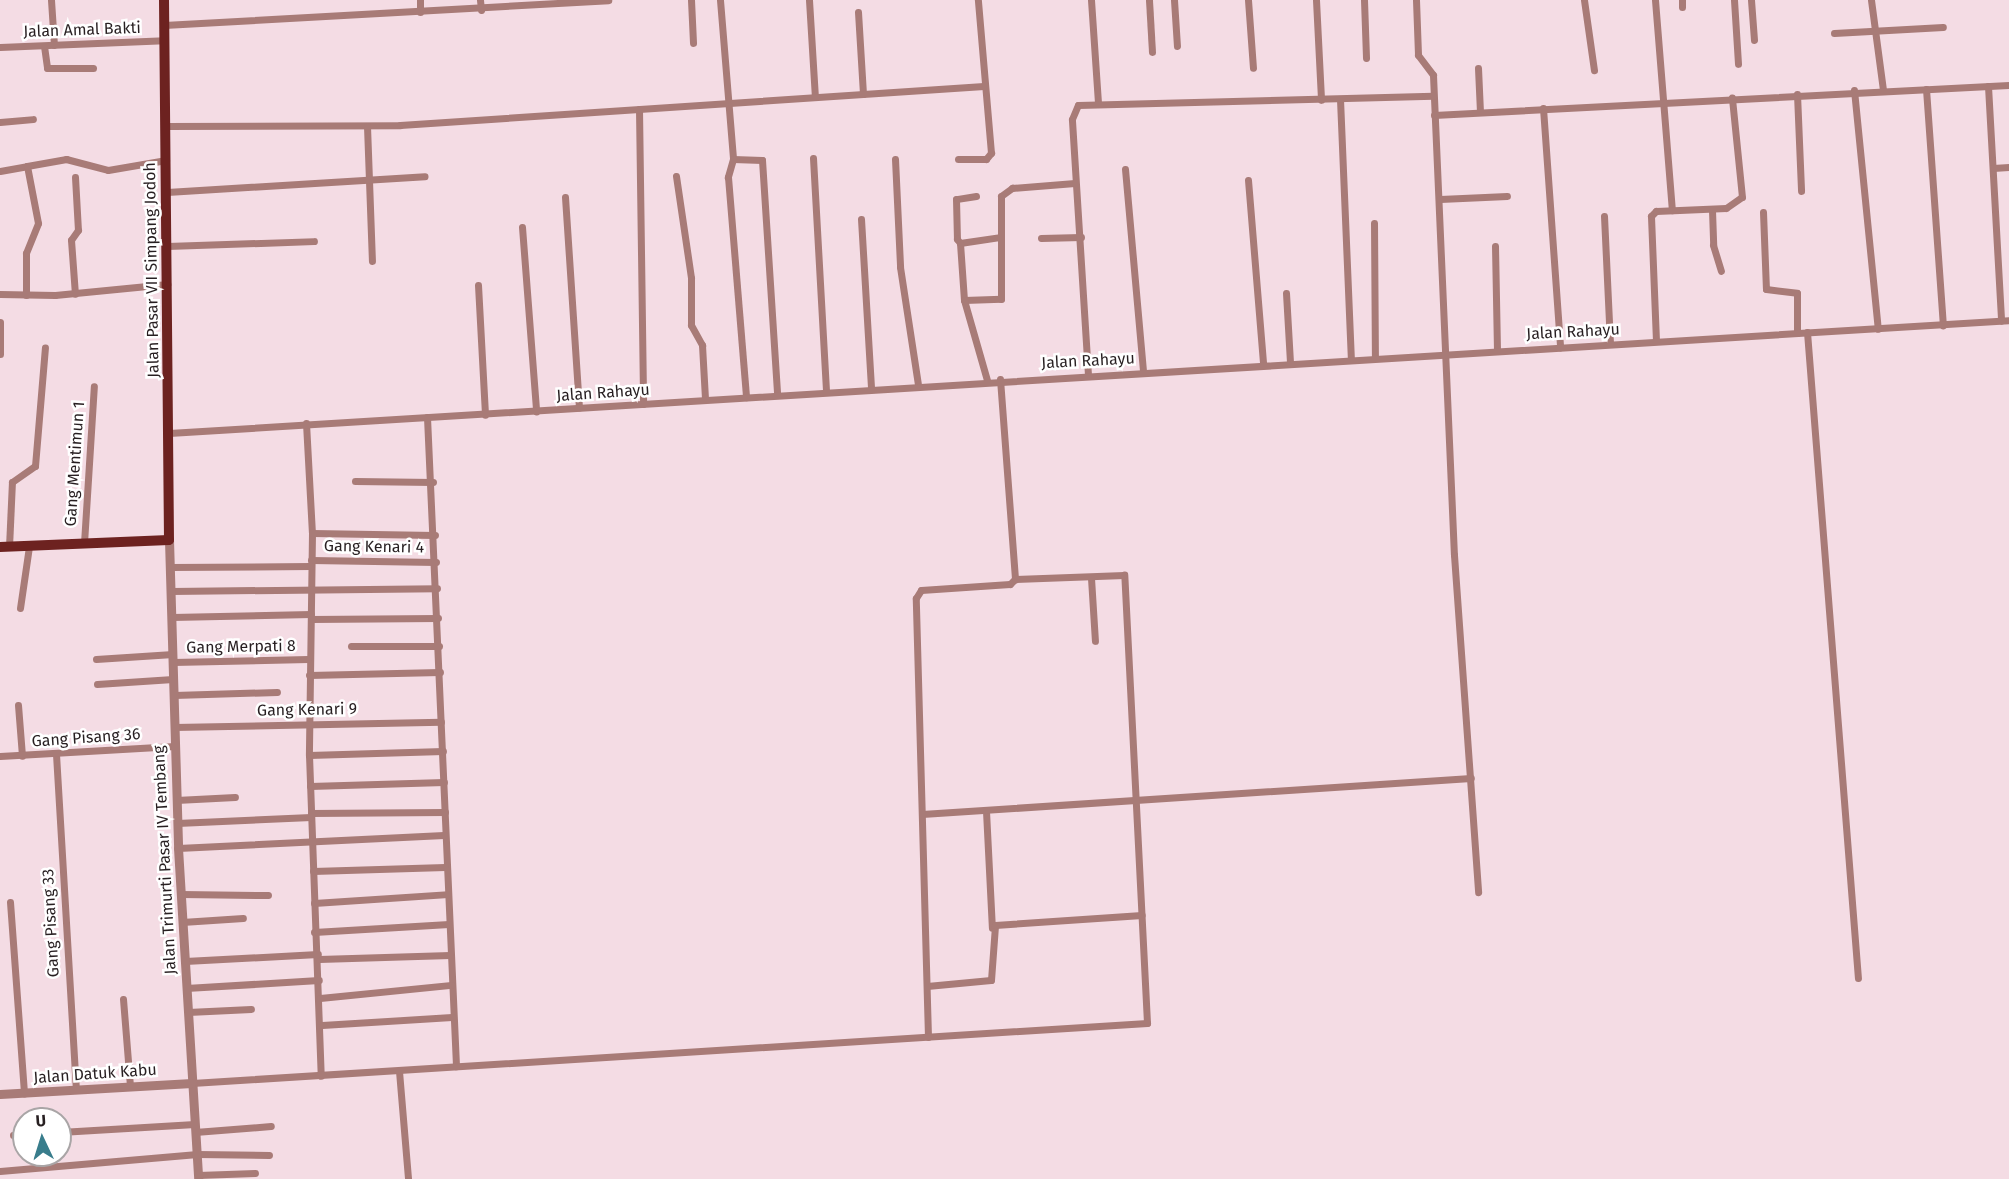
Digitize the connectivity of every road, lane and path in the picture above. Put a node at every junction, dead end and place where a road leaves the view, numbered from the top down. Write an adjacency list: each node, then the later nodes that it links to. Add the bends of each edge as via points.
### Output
1 (51, 0): 33 (street)
2 (164, 0): 26 (main road, Jalan Pasar VII Simpang Jodoh)
3 (420, 0): 24 (street)
4 (480, 0): 23 (street)
5 (608, 0): 22 (street)
6 (691, 0): 32 (street)
7 (720, 0): 58 (street)
8 (809, 0): 53 (street)
9 (978, 0): 45 (street)
10 (1091, 0): 59 (street)
11 (1149, 0): 37 (street)
12 (1174, 0): 35 (street)
13 (1248, 0): 41 (street)
14 (1316, 0): 56 (street)
15 (1364, 0): 38 (street)
16 (1416, 0): 52 (street, via 1418,55 1432,68)
17 (1584, 0): 43 (street)
18 (1654, 0): 57 (street)
19 (1734, 0): 39 (street)
20 (1751, 0): 31 (street)
21 (1871, 0): 28 (street)
22 (571, 1): 23 (street)
23 (481, 10): 24 (street)
24 (420, 12): 26 (street)
25 (858, 12): 50 (street)
26 (164, 25): 30 (main road, Jalan Pasar VII Simpang Jodoh)
27 (1944, 27): 28 (street)
28 (1875, 29): 29 (street); 49 (street)
29 (1834, 33)
30 (164, 40): 33 (street, Jalan Amal Bakti); 66 (main road, Jalan Pasar VII Simpang Jodoh)
31 (1754, 40)
32 (693, 43)
33 (54, 45): 34 (street, Jalan Amal Bakti)
34 (44, 46): 36 (street, Jalan Amal Bakti); 40 (street, via 46,68)
35 (1177, 46)
36 (0, 47)
37 (1152, 52)
38 (1366, 58)
39 (1738, 64)
40 (93, 68)
41 (1252, 68)
42 (1478, 68): 62 (street)
43 (1594, 70)
44 (2009, 85): 46 (street)
45 (984, 86): 50 (street); 71 (street, via 990,157)
46 (1988, 86): 47 (street); 75 (street)
47 (1926, 89): 49 (street); 117 (street)
48 (1854, 90): 49 (street); 51 (street); 118 (street)
49 (1883, 90)
50 (863, 94): 53 (street)
51 (1797, 94): 54 (street); 84 (street)
52 (1433, 96): 55 (street); 63 (street)
53 (815, 97): 58 (street)
54 (1732, 98): 57 (street); 91 (street, via 1743,190 1734,204)
55 (1340, 99): 56 (street); 129 (street)
56 (1321, 100): 59 (street)
57 (1665, 102): 60 (street); 90 (street)
58 (730, 104): 61 (street); 69 (street)
59 (1098, 104): 83 (street, via 1081,104 1072,112)
60 (1543, 108): 62 (street); 124 (street)
61 (639, 109): 67 (street); 143 (street)
62 (1480, 112): 63 (street)
63 (1434, 115): 89 (street)
64 (33, 119): 65 (street)
65 (0, 122)
66 (166, 126): 67 (street); 72 (main road, Jalan Pasar VII Simpang Jodoh)
67 (367, 126): 81 (street)
68 (813, 158): 139 (street)
69 (733, 159): 140 (street, via 762,160); 141 (street, via 728,177)
70 (895, 159): 136 (street, via 900,267)
71 (958, 159)
72 (166, 160): 73 (street, via 108,170 66,159); 85 (main road, Jalan Pasar VII Simpang Jodoh)
73 (27, 166): 77 (street); 113 (street, via 38,224 26,256)
74 (2009, 167): 75 (street)
75 (1993, 168): 115 (street)
76 (1125, 169): 132 (street)
77 (0, 171)
78 (425, 176): 81 (street)
79 (676, 176): 142 (street, via 691,278 691,325 702,345)
80 (75, 177): 112 (street, via 78,230 71,240)
81 (367, 179): 85 (street); 106 (street)
82 (1248, 180): 131 (street)
83 (1075, 183): 97 (street, via 1003,192); 98 (street)
84 (1801, 191)
85 (167, 192): 103 (main road, Jalan Pasar VII Simpang Jodoh)
86 (565, 196): 144 (street)
87 (976, 196): 102 (street, via 956,199)
88 (1508, 196): 89 (street)
89 (1440, 199): 126 (street)
90 (1672, 210): 91 (street); 121 (street, via 1651,216)
91 (1712, 210): 107 (street, via 1713,245)
92 (1763, 213): 120 (street, via 1766,289 1797,293)
93 (1604, 216): 122 (street)
94 (861, 219): 138 (street)
95 (1374, 223): 128 (street)
96 (522, 227): 145 (street)
97 (1000, 237): 101 (street); 104 (street)
98 (1081, 237): 99 (street); 133 (street)
99 (1041, 238)
100 (314, 241): 103 (street)
101 (991, 242): 102 (street); 104 (street)
102 (960, 243): 114 (street)
103 (167, 246): 108 (main road, Jalan Pasar VII Simpang Jodoh)
104 (1001, 246): 114 (street, via 1003,297)
105 (1495, 246): 125 (street)
106 (372, 261)
107 (1721, 271)
108 (167, 284): 112 (street); 149 (main road, Jalan Pasar VII Simpang Jodoh)
109 (478, 285): 146 (street)
110 (1286, 293): 130 (street)
111 (0, 294): 113 (street)
112 (75, 294): 113 (street)
113 (26, 295)
114 (964, 300): 134 (street)
115 (2005, 320): 117 (street, Jalan Rahayu)
116 (0, 322): 127 (street)
117 (1943, 325): 118 (street, Jalan Rahayu)
118 (1878, 329): 119 (street, Jalan Rahayu)
119 (1807, 332): 120 (street, Jalan Rahayu); 223 (street)
120 (1797, 333): 121 (street, Jalan Rahayu)
121 (1656, 341): 122 (street, Jalan Rahayu)
122 (1610, 344): 124 (street, Jalan Rahayu)
123 (45, 347): 157 (street, via 35,466 12,482)
124 (1560, 347): 125 (street, Jalan Rahayu)
125 (1497, 350): 126 (street, Jalan Rahayu)
126 (1449, 353): 128 (street, Jalan Rahayu); 192 (street, via 1454,555)
127 (0, 354)
128 (1376, 358): 129 (street, Jalan Rahayu)
129 (1351, 360): 130 (street, Jalan Rahayu)
130 (1290, 362): 131 (street, Jalan Rahayu)
131 (1263, 364): 132 (street, Jalan Rahayu)
132 (1143, 371): 133 (street, Jalan Rahayu)
133 (1088, 375): 135 (street, Jalan Rahayu)
134 (987, 380): 135 (street, Jalan Rahayu); 136 (street, Jalan Rahayu)
135 (1000, 380): 162 (street)
136 (918, 384): 138 (street, Jalan Rahayu)
137 (94, 386): 155 (street, Gang Mentimun 1)
138 (871, 388): 139 (street, Jalan Rahayu)
139 (826, 392): 140 (street, Jalan Rahayu)
140 (777, 395): 141 (street, Jalan Rahayu)
141 (746, 397): 142 (street, Jalan Rahayu)
142 (705, 399): 143 (street, Jalan Rahayu)
143 (644, 404): 144 (street, Jalan Rahayu)
144 (579, 408): 145 (street, Jalan Rahayu)
145 (536, 411): 146 (street, Jalan Rahayu)
146 (485, 415): 147 (street, Jalan Rahayu)
147 (427, 417): 148 (street, Jalan Rahayu); 151 (street)
148 (306, 423): 149 (street, Jalan Rahayu); 152 (street)
149 (169, 433): 154 (main road, Jalan Pasar VII Simpang Jodoh)
150 (355, 482): 151 (street)
151 (433, 482): 153 (street)
152 (312, 533): 153 (street); 159 (street)
153 (435, 535): 158 (street)
154 (169, 540): 155 (main road); 160 (street, Jalan Trimurti Pasar IV Tembang)
155 (84, 543): 156 (main road)
156 (29, 546): 157 (main road); 166 (street)
157 (4, 547)
158 (436, 562): 159 (street, Gang Kenari 4); 163 (street)
159 (311, 563): 160 (street, Gang Kenari 4); 164 (street)
160 (170, 567): 165 (street, Jalan Trimurti Pasar IV Tembang)
161 (1091, 578): 162 (street); 170 (street); 197 (street, via 1124,575)
162 (1015, 579): 200 (street, via 918,592)
163 (437, 588): 164 (street); 169 (street)
164 (312, 590): 165 (street); 167 (street)
165 (171, 591): 168 (street, Jalan Trimurti Pasar IV Tembang)
166 (20, 608)
167 (311, 616): 168 (street); 169 (street); 175 (street)
168 (172, 617): 173 (street, Jalan Trimurti Pasar IV Tembang)
169 (438, 618): 172 (street)
170 (1095, 641)
171 (351, 646): 172 (street)
172 (439, 646): 176 (street)
173 (173, 658): 174 (street, Gang Merpati 8); 175 (street, Gang Merpati 8); 178 (street, Jalan Trimurti Pasar IV Tembang)
174 (96, 659)
175 (308, 659): 177 (street)
176 (440, 672): 177 (street); 183 (street)
177 (309, 675): 184 (street)
178 (173, 679): 179 (street); 181 (street, Jalan Trimurti Pasar IV Tembang)
179 (97, 684)
180 (277, 692): 181 (street)
181 (174, 695): 185 (street, Jalan Trimurti Pasar IV Tembang)
182 (18, 705): 191 (street)
183 (441, 722): 184 (street, Gang Kenari 9); 187 (street)
184 (308, 723): 185 (street, Gang Kenari 9); 189 (street)
185 (174, 727): 186 (street, Jalan Trimurti Pasar IV Tembang)
186 (175, 746): 188 (street, Gang Pisang 36); 196 (street, Jalan Trimurti Pasar IV Tembang)
187 (443, 751): 189 (street); 193 (street)
188 (56, 754): 191 (street, Gang Pisang 36); 240 (street, Gang Pisang 33)
189 (309, 754): 194 (street)
190 (0, 756): 191 (street, Gang Pisang 36)
191 (22, 756)
192 (1471, 778): 197 (street); 208 (street)
193 (444, 782): 194 (street); 199 (street)
194 (310, 786): 201 (street)
195 (235, 797): 196 (street)
196 (176, 800): 202 (street, Jalan Trimurti Pasar IV Tembang)
197 (1135, 801): 198 (street); 214 (street)
198 (986, 811): 200 (street); 218 (street)
199 (445, 812): 201 (street); 203 (street)
200 (922, 814): 226 (street)
201 (311, 815): 202 (street); 204 (street)
202 (177, 824): 205 (street, Jalan Trimurti Pasar IV Tembang)
203 (444, 835): 204 (street); 206 (street)
204 (312, 842): 205 (street); 207 (street)
205 (178, 848): 209 (street, Jalan Trimurti Pasar IV Tembang)
206 (445, 867): 207 (street); 210 (street)
207 (314, 872): 213 (street)
208 (1479, 892)
209 (181, 894): 211 (street); 216 (street, Jalan Trimurti Pasar IV Tembang)
210 (448, 894): 213 (street); 217 (street)
211 (268, 895)
212 (10, 902): 241 (street)
213 (315, 903): 219 (street)
214 (1142, 915): 218 (street); 234 (street, via 1147,1023)
215 (243, 918): 216 (street)
216 (182, 922): 222 (street, Jalan Trimurti Pasar IV Tembang)
217 (448, 924): 219 (street); 220 (street)
218 (993, 928): 226 (street, via 992,980)
219 (314, 932): 221 (street)
220 (450, 955): 221 (street); 225 (street)
221 (319, 956): 222 (street); 224 (street)
222 (184, 961): 227 (street, Jalan Trimurti Pasar IV Tembang)
223 (1858, 978)
224 (319, 980): 227 (street); 228 (street)
225 (451, 985): 228 (street); 232 (street)
226 (927, 986): 234 (street)
227 (186, 988): 231 (street, Jalan Trimurti Pasar IV Tembang)
228 (320, 998): 233 (street)
229 (123, 999): 239 (street)
230 (251, 1009): 231 (street)
231 (188, 1012): 238 (street, Jalan Trimurti Pasar IV Tembang)
232 (452, 1017): 233 (street); 235 (street)
233 (322, 1025): 237 (street)
234 (928, 1037): 235 (street)
235 (456, 1066): 236 (street)
236 (399, 1071): 237 (street); 251 (street)
237 (321, 1076): 238 (street)
238 (192, 1083): 239 (street, Jalan Datuk Kabu); 244 (street, Jalan Trimurti Pasar IV Tembang)
239 (130, 1086): 240 (street, Jalan Datuk Kabu)
240 (76, 1089): 241 (street, Jalan Datuk Kabu)
241 (24, 1093): 242 (street, Jalan Datuk Kabu)
242 (0, 1094)
243 (271, 1126): 244 (street)
244 (195, 1128): 245 (street); 246 (street, Jalan Trimurti Pasar IV Tembang)
245 (72, 1132)
246 (197, 1154): 247 (street); 248 (street); 250 (street, Jalan Trimurti Pasar IV Tembang)
247 (269, 1155)
248 (0, 1171)
249 (255, 1173): 250 (street)
250 (198, 1177)
251 (408, 1179)

